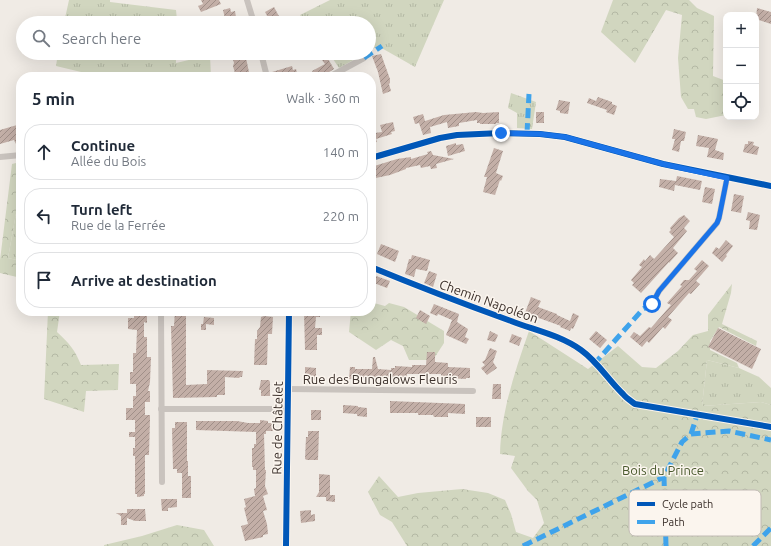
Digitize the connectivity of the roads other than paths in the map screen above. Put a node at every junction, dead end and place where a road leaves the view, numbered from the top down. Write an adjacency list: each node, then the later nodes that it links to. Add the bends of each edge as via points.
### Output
1 (247, 0): 2 (street)
2 (252, 16)
3 (263, 60): 5 (street)
4 (360, 60): 6 (street)
5 (266, 72)
6 (338, 72)
7 (16, 155): 8 (street)
8 (0, 156)
9 (376, 157): 10 (street, via 457,135 540,134 565,137 663,164)
10 (727, 178): 11 (street); 13 (street, via 717,223 659,291)
11 (771, 186)
12 (376, 269): 16 (street, Chemin Napoléon, via 569,342)
13 (652, 304)
14 (161, 316): 19 (street)
15 (289, 316): 17 (street, Rue de Châtelet)
16 (596, 362)
17 (288, 389): 18 (street, Rue des Bungalows Fleuris); 20 (street, Rue de Châtelet)
18 (473, 391)
19 (161, 409): 20 (street); 21 (street)
20 (288, 409): 22 (street, Rue de Châtelet)
21 (162, 482)
22 (286, 546)

